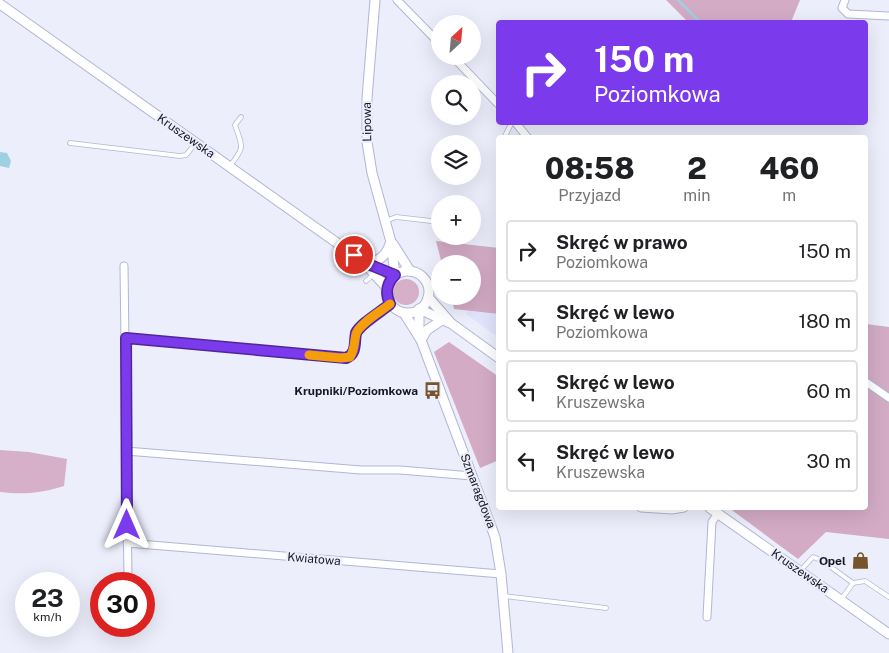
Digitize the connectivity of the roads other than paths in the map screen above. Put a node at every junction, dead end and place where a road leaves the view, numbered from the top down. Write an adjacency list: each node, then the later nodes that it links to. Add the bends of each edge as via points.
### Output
1 (375, 0): 15 (street, Lipowa, via 367,142)
2 (397, 0): 6 (street)
3 (846, 0): 5 (street, via 842,8 848,14)
4 (0, 4): 13 (street, Kruszewska)
5 (889, 16)
6 (431, 35)
7 (461, 65): 8 (street)
8 (496, 102)
9 (241, 117): 14 (lane, via 235,124 242,146)
10 (517, 125): 11 (street)
11 (525, 135)
12 (70, 143): 13 (lane, via 180,156)
13 (196, 143): 14 (street, Kruszewska)
14 (229, 167): 18 (street, Kruszewska)
15 (385, 221): 16 (lane, via 396,217); 17 (street, Lipowa)
16 (431, 221)
17 (391, 242): 18 (street, via 382,257); 20 (street, Lipowa); 22 (street, Lipowa)
18 (365, 262): 21 (street, Kruszewska); 22 (street, Kruszewska)
19 (124, 266): 31 (street)
20 (410, 271): 22 (street); 25 (street, via 426,282)
21 (374, 274): 23 (lane); 24 (street, Kruszewska)
22 (395, 275): 24 (street)
23 (366, 281)
24 (387, 288): 26 (street)
25 (428, 297): 27 (street); 30 (street)
26 (390, 304): 28 (street); 31 (street, via 360,326 354,351 346,358)
27 (419, 309): 28 (street); 29 (street); 32 (street, Szmaragdowa)
28 (404, 313): 32 (street, Szmaragdowa)
29 (442, 320): 30 (street); 32 (street)
30 (452, 324): 33 (street)
31 (126, 338): 36 (street)
32 (420, 338): 37 (street, Szmaragdowa)
33 (496, 356)
34 (868, 383): 35 (street)
35 (889, 398)
36 (126, 451): 37 (street); 40 (street)
37 (472, 476): 43 (street, Szmaragdowa, via 495,537)
38 (713, 510): 39 (street, Kruszewska)
39 (718, 513): 41 (street, Kruszewska); 49 (street, via 712,522)
40 (127, 543): 42 (street); 43 (street, Kwiatowa)
41 (800, 571): 44 (lane, via 813,557); 47 (street, Kruszewska)
42 (128, 572)
43 (501, 574): 45 (street, Szmaragdowa)
44 (854, 583): 46 (lane, via 866,581); 47 (lane)
45 (503, 596): 48 (lane); 51 (street, Szmaragdowa)
46 (889, 598)
47 (841, 600): 50 (street, Kruszewska)
48 (606, 608)
49 (707, 617)
50 (889, 634)
51 (508, 653)

